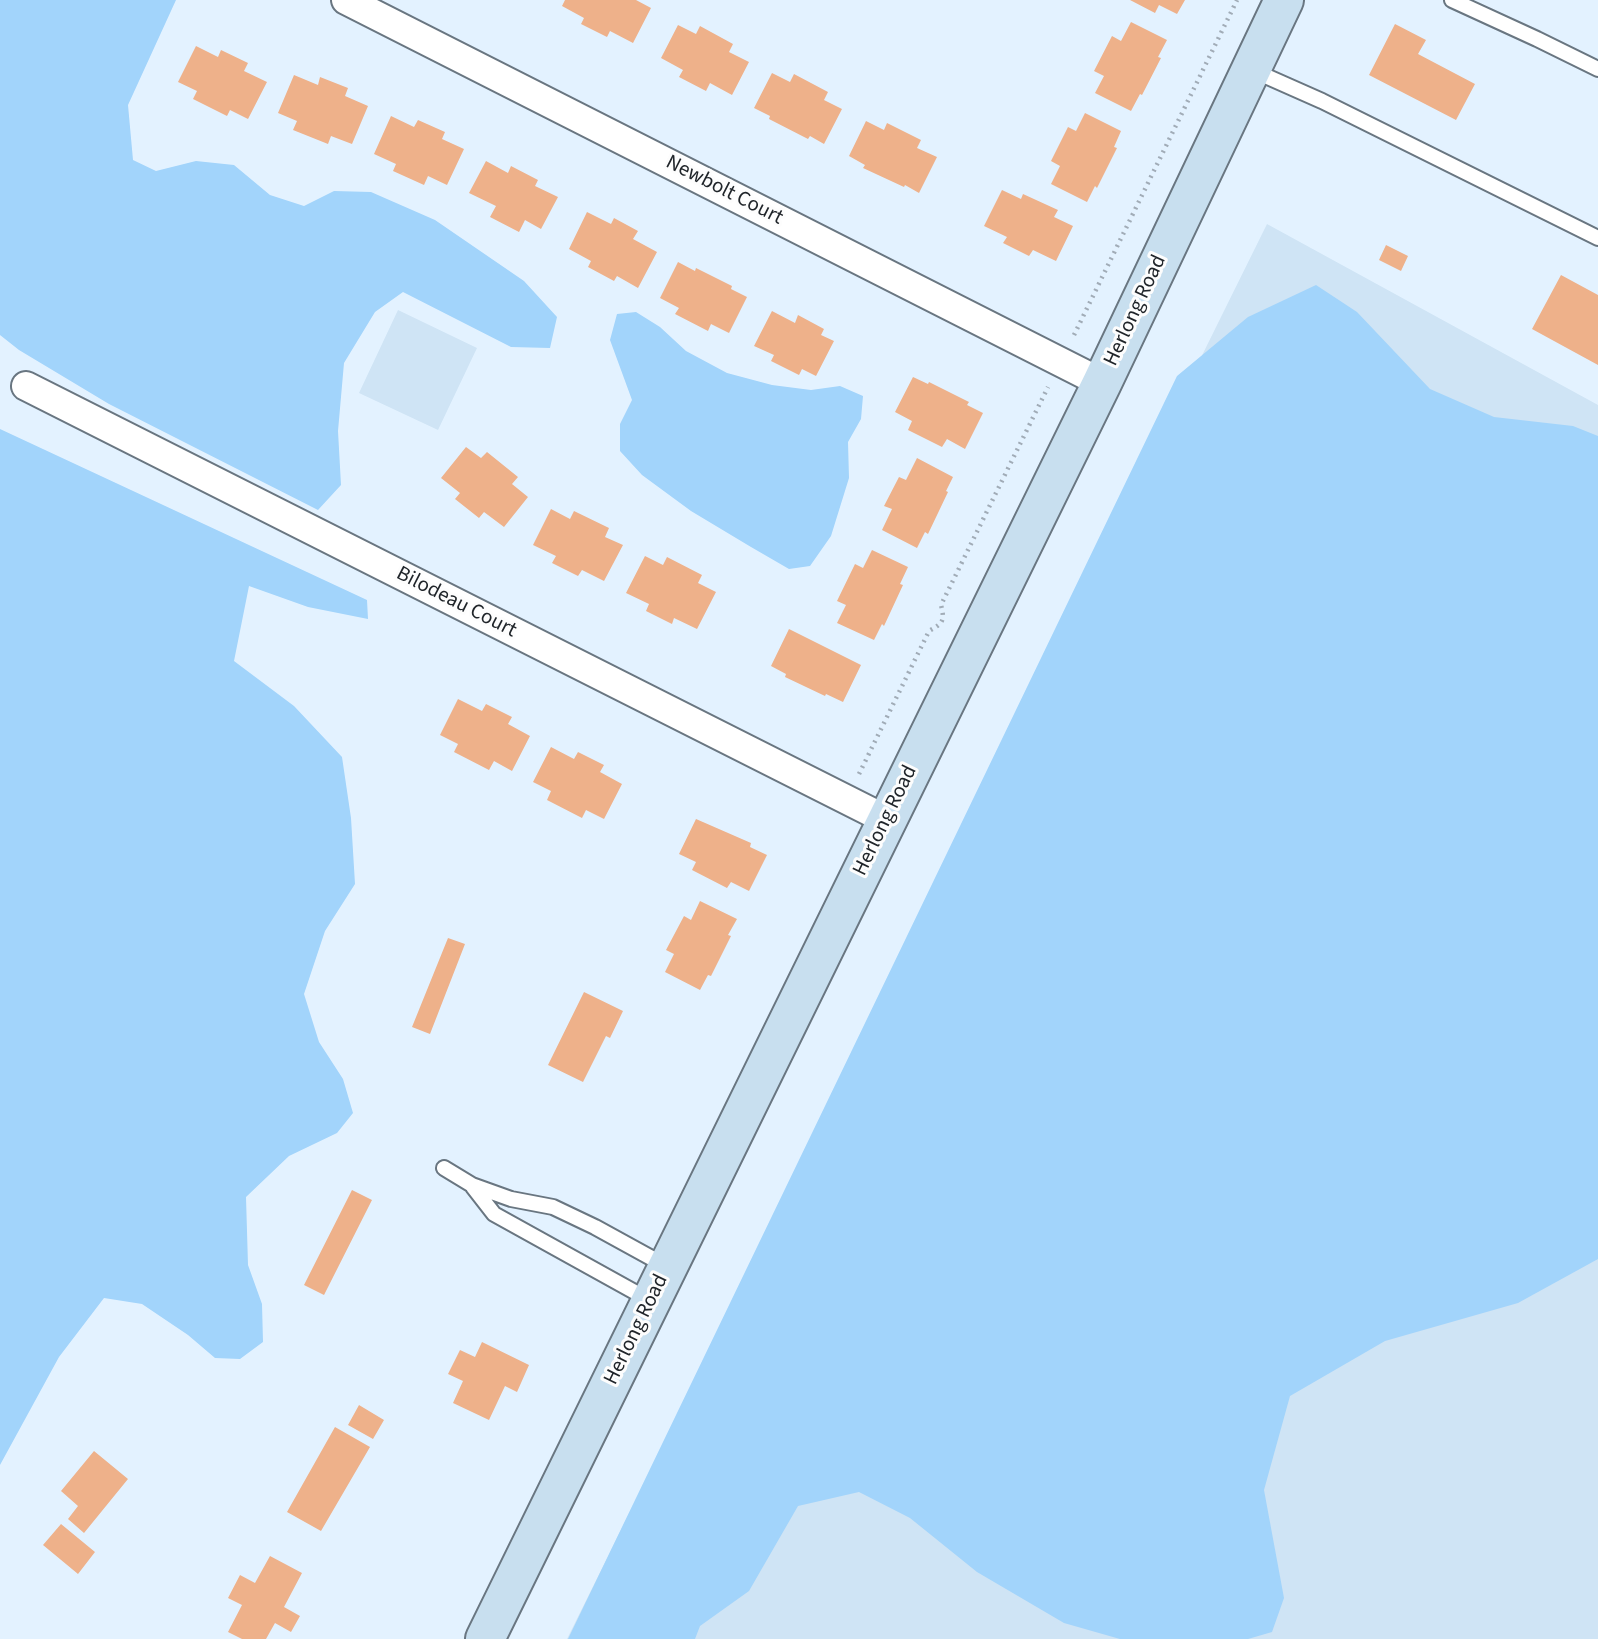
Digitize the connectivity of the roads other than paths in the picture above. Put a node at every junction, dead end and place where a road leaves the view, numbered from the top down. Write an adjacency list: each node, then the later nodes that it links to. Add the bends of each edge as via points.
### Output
1 (346, 0): 7 (street, Newbolt Court)
2 (1284, 0): 4 (street, Herlong Road)
3 (1452, 0): 5 (lane)
4 (1251, 69): 6 (lane); 7 (street, Herlong Road)
5 (1598, 69)
6 (1598, 238)
7 (1102, 383): 9 (street, Herlong Road)
8 (26, 386): 9 (street, Bilodeau Court)
9 (887, 820): 12 (street, Herlong Road)
10 (444, 1168): 11 (lane)
11 (472, 1185): 12 (lane, via 511,1199 553,1206); 13 (lane, via 494,1214)
12 (667, 1267): 13 (street, Herlong Road)
13 (651, 1301): 14 (street, Herlong Road)
14 (485, 1639)

